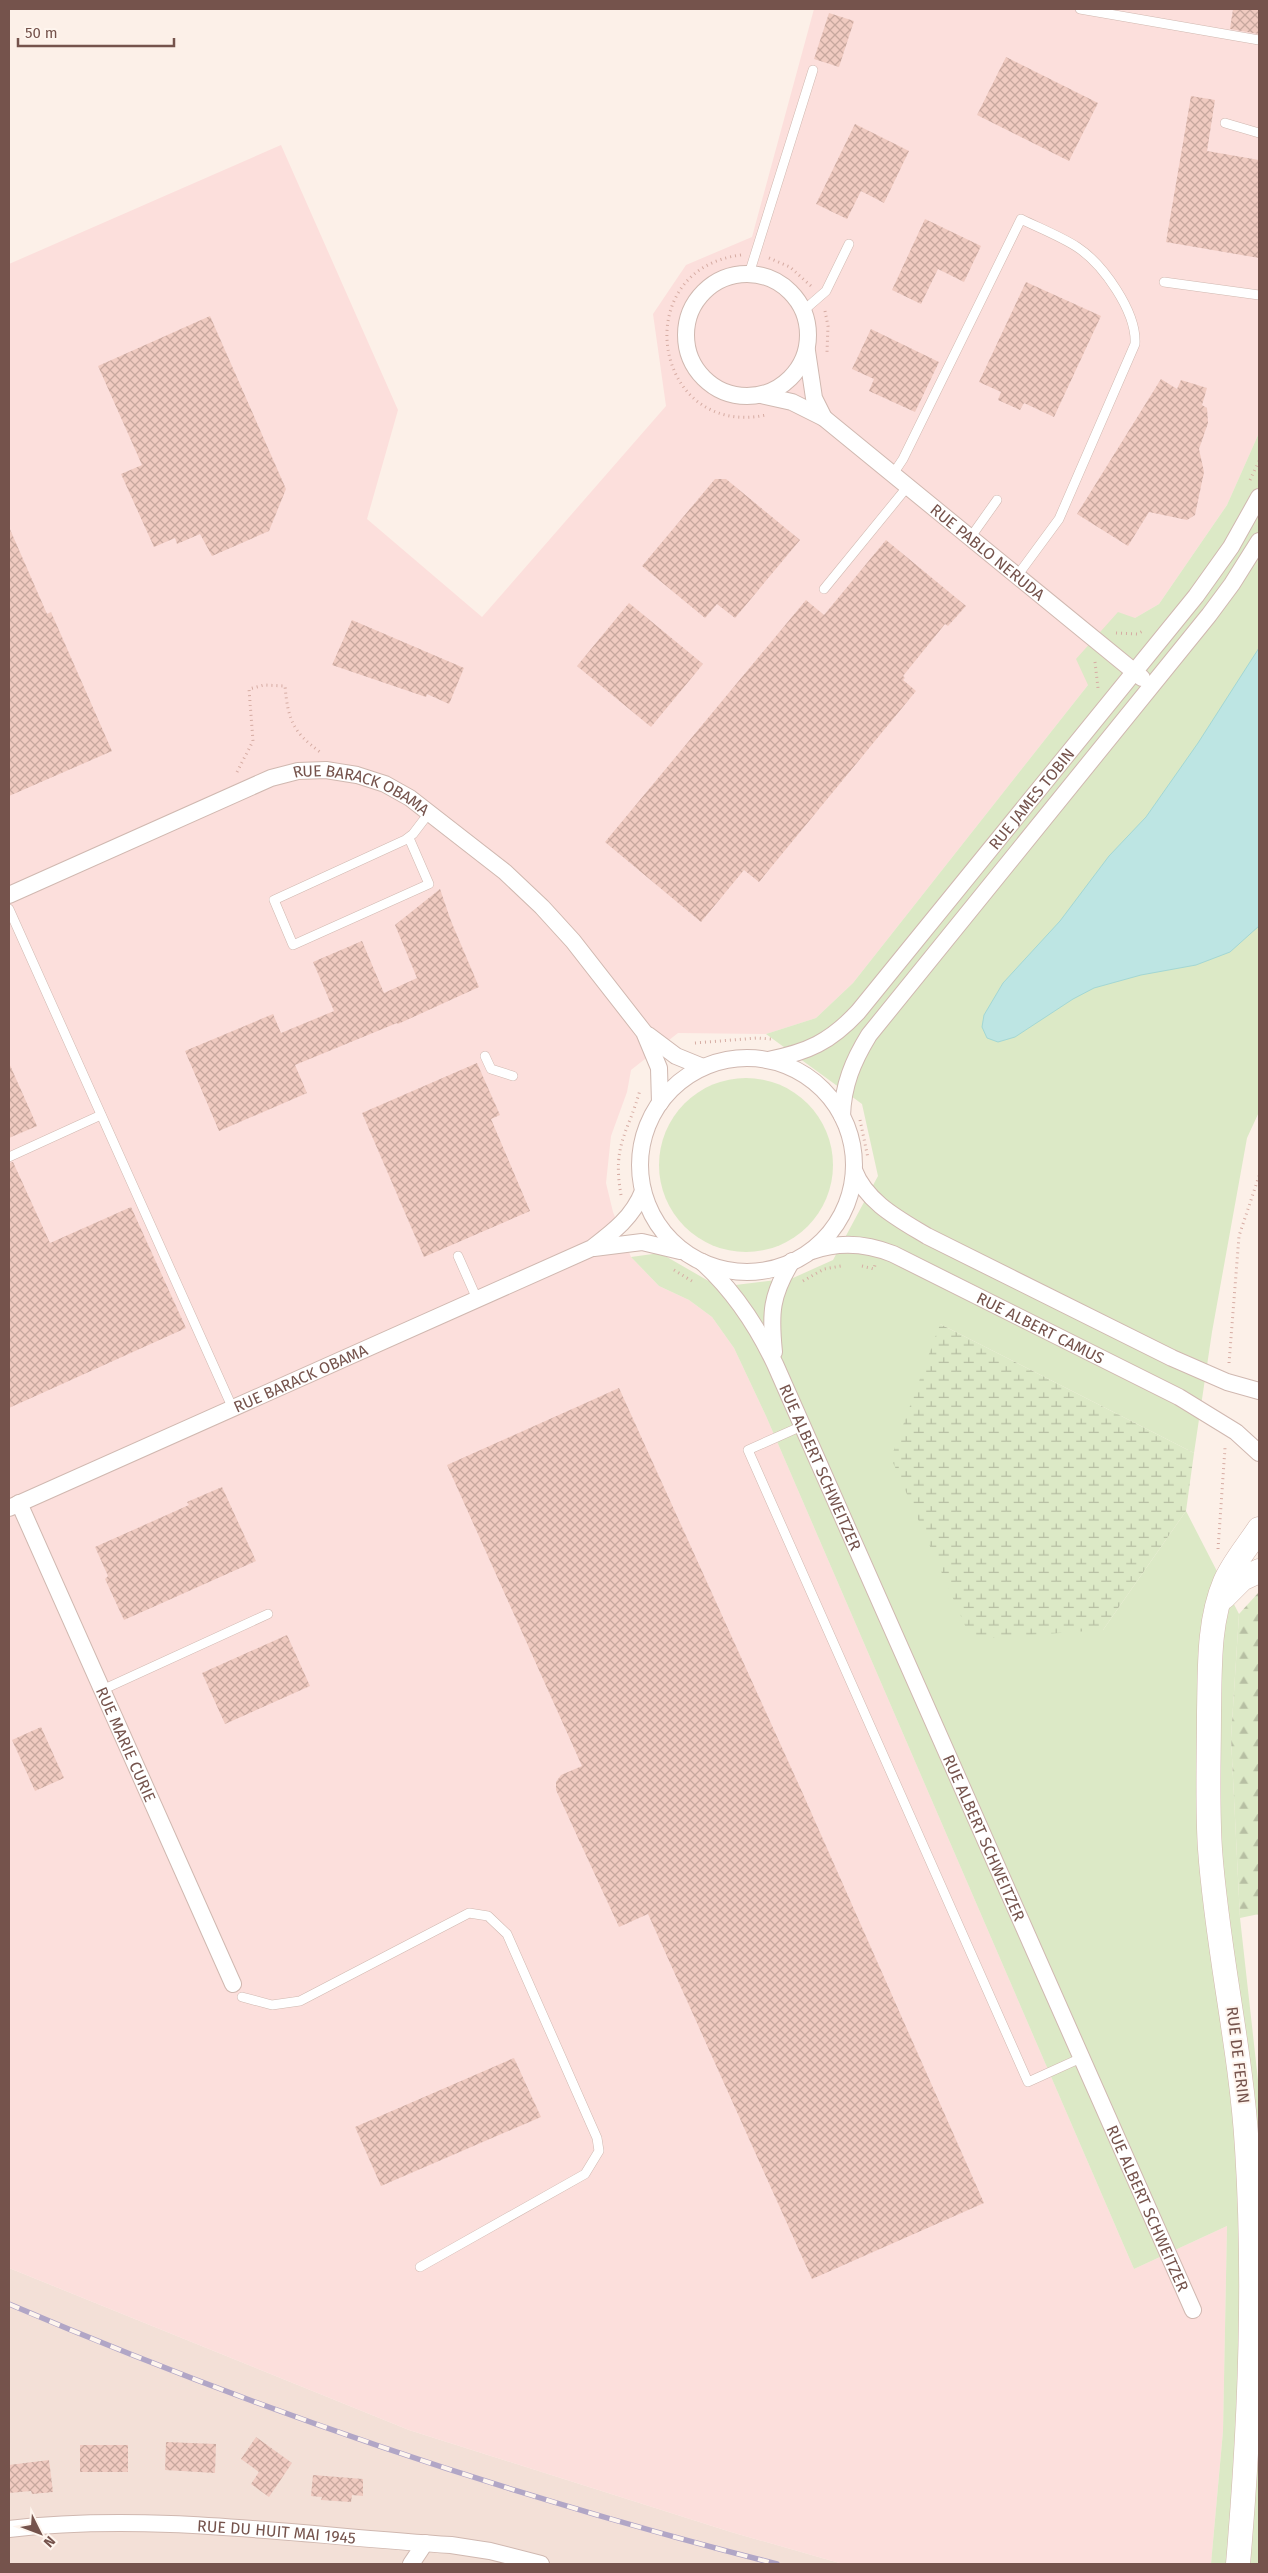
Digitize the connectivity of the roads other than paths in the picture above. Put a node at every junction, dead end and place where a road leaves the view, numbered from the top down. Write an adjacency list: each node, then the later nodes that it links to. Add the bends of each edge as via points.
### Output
1 (1080, 9): 2 (lane)
2 (1259, 40)
3 (813, 70): 7 (lane)
4 (1225, 123): 5 (lane)
5 (1259, 133)
6 (849, 244): 10 (lane, via 826,291)
7 (749, 274): 10 (street, RUE PABLO NERUDA, via 772,279 782,285); 12 (street, RUE PABLO NERUDA, via 716,282 699,297 688,317 686,340 695,367 715,387 742,396)
8 (1164, 282): 9 (lane)
9 (1259, 296)
10 (803, 311): 11 (street, RUE PABLO NERUDA, via 808,330)
11 (806, 349): 12 (street, RUE PABLO NERUDA, via 799,367 787,381); 13 (street, RUE PABLO NERUDA, via 814,398)
12 (761, 394): 13 (street, RUE PABLO NERUDA, via 792,402)
13 (824, 418): 14 (street, RUE PABLO NERUDA)
14 (893, 474): 15 (street, RUE PABLO NERUDA); 20 (lane, via 1021,219 1086,254 1106,276 1125,307 1134,325 1135,344 1060,519)
15 (908, 486): 18 (street, RUE PABLO NERUDA); 21 (lane)
16 (1259, 497): 22 (street, RUE JAMES TOBIN, via 1220,563)
17 (997, 500): 18 (lane)
18 (970, 538): 20 (street, RUE PABLO NERUDA)
19 (1259, 542): 23 (street, RUE JAMES TOBIN, via 1232,584)
20 (1017, 576): 22 (street, RUE PABLO NERUDA)
21 (824, 589)
22 (1135, 672): 23 (street, RUE PABLO NERUDA); 30 (street, RUE JAMES TOBIN, via 847,1024 818,1046)
23 (1152, 686): 35 (street, RUE JAMES TOBIN, via 873,1029 847,1077)
24 (429, 813): 25 (lane); 26 (street, RUE BARACK OBAMA, via 397,790 371,778 326,770 298,771 271,778); 28 (street, RUE BARACK OBAMA, via 505,872 542,907 573,940)
25 (410, 838): 25 (lane, via 274,900 293,945 429,884)
26 (9, 894)
27 (9, 909): 34 (lane)
28 (644, 1032): 31 (street, RUE BARACK OBAMA, via 676,1056); 33 (street, RUE BARACK OBAMA, via 660,1068)
29 (485, 1056): 32 (lane, via 491,1069)
30 (768, 1060): 31 (street, via 735,1059); 35 (street, via 792,1068 815,1082)
31 (704, 1067): 33 (street, via 676,1085)
32 (513, 1076)
33 (660, 1103): 38 (street, via 643,1141 640,1174)
34 (101, 1115): 36 (lane); 48 (lane)
35 (842, 1116): 37 (street)
36 (9, 1157)
37 (861, 1167): 41 (street, via 840,1217 826,1237); 47 (street, RUE ALBERT CAMUS, via 862,1187 874,1200 926,1236 1172,1358 1227,1382)
38 (644, 1191): 39 (street, RUE BARACK OBAMA, via 624,1222); 40 (street, via 662,1229)
39 (592, 1248): 40 (street, RUE BARACK OBAMA, via 642,1242); 45 (street, RUE BARACK OBAMA)
40 (686, 1253): 44 (street)
41 (807, 1253): 43 (street); 50 (street, RUE ALBERT CAMUS, via 842,1244 882,1250 1179,1397 1236,1432)
42 (458, 1256): 45 (lane)
43 (792, 1261): 44 (street, via 768,1270 743,1272); 46 (street, RUE ALBERT SCHWEITZER, via 778,1284 773,1301 771,1320)
44 (702, 1262): 46 (street, RUE ALBERT SCHWEITZER, via 738,1298)
45 (477, 1299): 48 (street, RUE BARACK OBAMA)
46 (775, 1364): 49 (street, RUE ALBERT SCHWEITZER)
47 (1259, 1391)
48 (233, 1409): 51 (street, RUE BARACK OBAMA)
49 (802, 1426): 58 (street, RUE ALBERT SCHWEITZER); 58 (lane, via 748,1450 1028,2082)
50 (1259, 1453)
51 (14, 1506): 56 (street, RUE MARIE CURIE)
52 (1259, 1529): 54 (street, RUE DE FERIN, via 1231,1571)
53 (1259, 1571): 54 (street, RUE DE FERIN, via 1237,1583)
54 (1218, 1607): 65 (street, RUE DE FERIN, via 1212,1640 1210,1689 1210,1850 1244,2109 1251,2225 1249,2407)
55 (268, 1614): 56 (lane)
56 (102, 1690): 57 (street, RUE MARIE CURIE)
57 (237, 1991): 59 (lane, via 272,2005 300,2001 469,1913 488,1916 507,1934 597,2138 599,2151 585,2174)
58 (1081, 2058): 60 (street, RUE ALBERT SCHWEITZER)
59 (420, 2267)
60 (1193, 2310)
61 (9, 2529): 62 (street, RUE DU HUIT MAI 1945, via 88,2524 166,2525)
62 (425, 2543): 63 (street); 64 (street, RUE DU HUIT MAI 1945, via 471,2547)
63 (411, 2564)
64 (541, 2564)
65 (1238, 2564)

